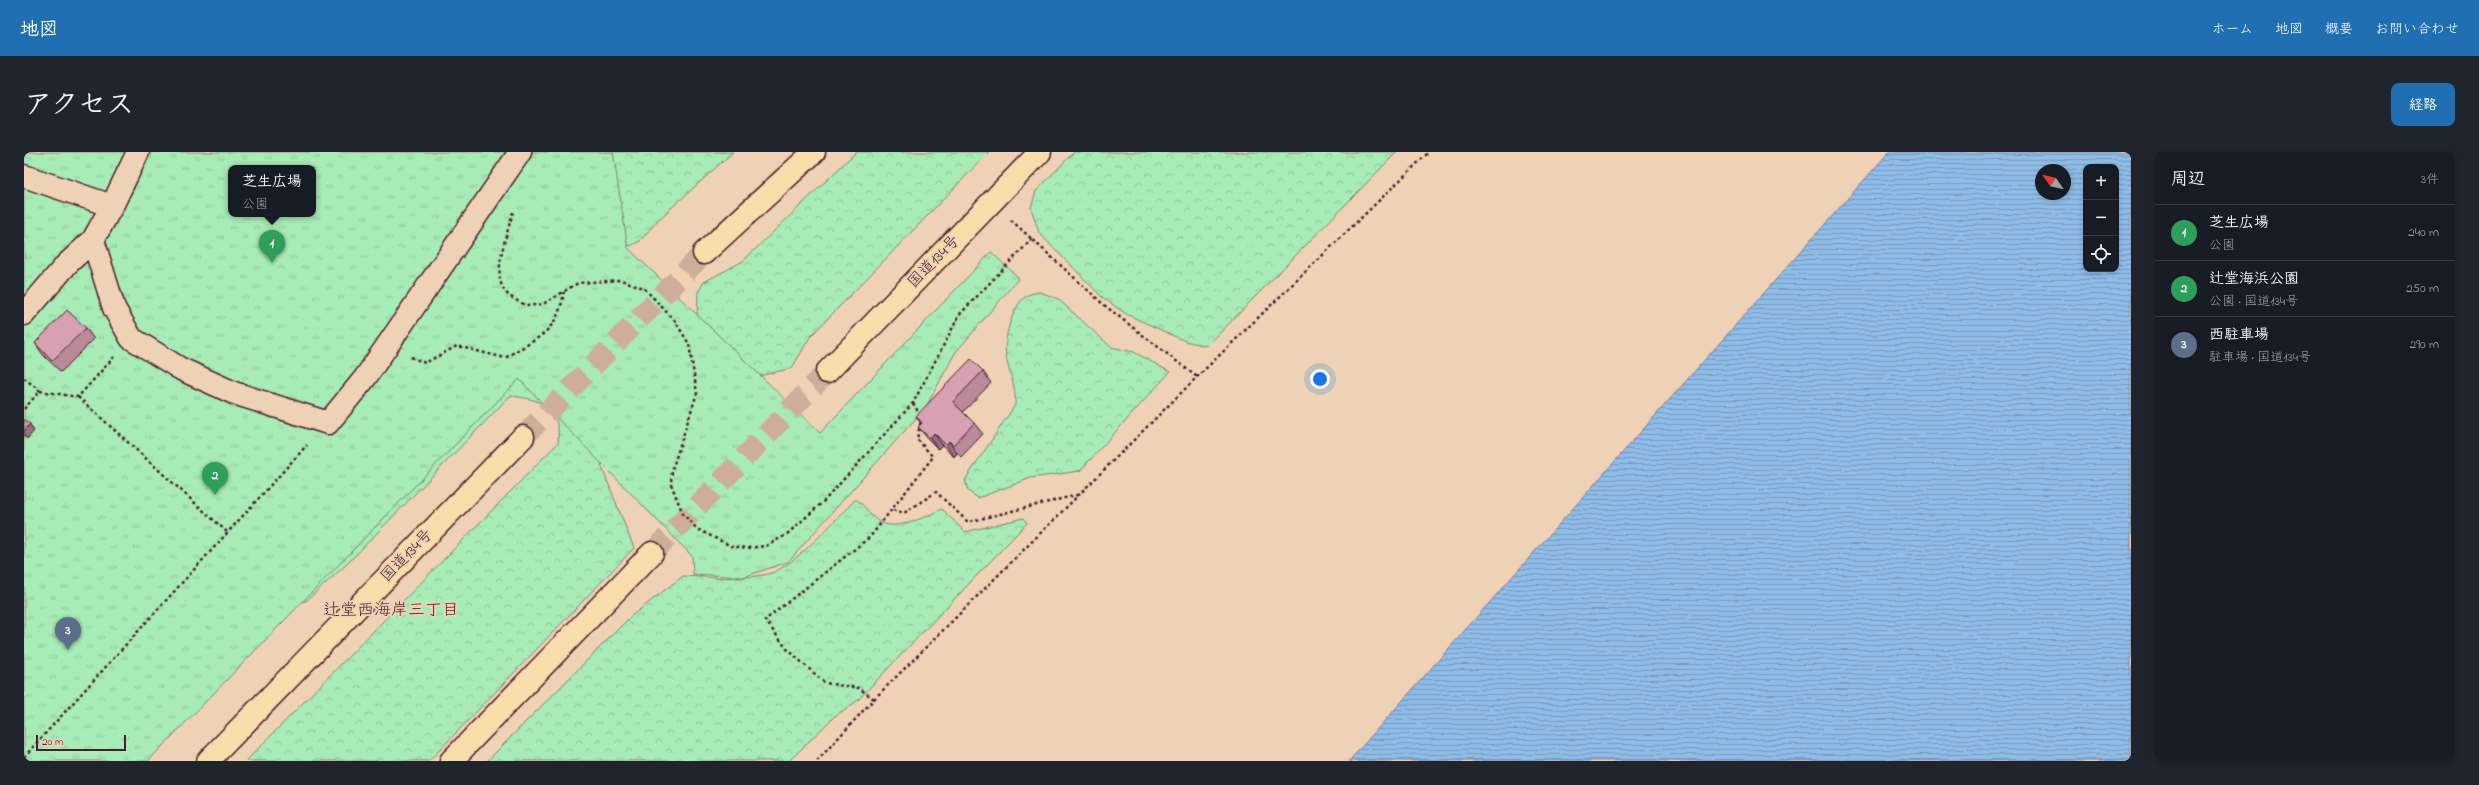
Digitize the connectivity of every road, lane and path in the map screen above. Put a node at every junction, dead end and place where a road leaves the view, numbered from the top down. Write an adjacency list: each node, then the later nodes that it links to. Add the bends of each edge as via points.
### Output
1 (138, 152): 8 (street)
2 (520, 152): 16 (street)
3 (814, 152): 12 (highway)
4 (1040, 152): 17 (highway, 国道134号)
5 (1429, 152): 18 (path)
6 (24, 176): 8 (street)
7 (515, 204): 13 (path, via 500,264 500,280 504,291 527,306 543,304)
8 (112, 206): 11 (street)
9 (1008, 217): 10 (path)
10 (1032, 239): 18 (path, via 1104,305); 22 (path, via 960,314)
11 (93, 240): 14 (street, via 67,264); 15 (street, via 114,308)
12 (704, 253)
13 (564, 292): 16 (path, via 561,311 552,327 505,358 457,346 426,363); 22 (path, via 578,283 621,280 644,288 675,321 690,344 697,393 672,470 671,484 683,514 697,529 731,546 766,546 786,535 824,501)
14 (24, 314)
15 (131, 338): 21 (path); 24 (street, via 181,369 234,393)
16 (386, 345): 24 (street, via 349,399)
17 (827, 372)
18 (1197, 377): 26 (path)
19 (24, 378): 20 (path)
20 (40, 391): 21 (path); 23 (path)
21 (78, 397): 28 (path)
22 (913, 403): 27 (path, via 920,412 917,439 933,457)
23 (24, 409)
24 (328, 423): 28 (path)
25 (523, 437): 32 (highway, 国道134号)
26 (1082, 494): 27 (path, via 968,522 936,492 904,513); 30 (path)
27 (893, 510): 30 (path, via 870,537 765,620 787,649 825,683 859,688)
28 (228, 532): 31 (path)
29 (652, 553): 33 (highway)
30 (874, 699): 34 (path)
31 (24, 757)
32 (208, 761)
33 (451, 761)
34 (817, 761)

